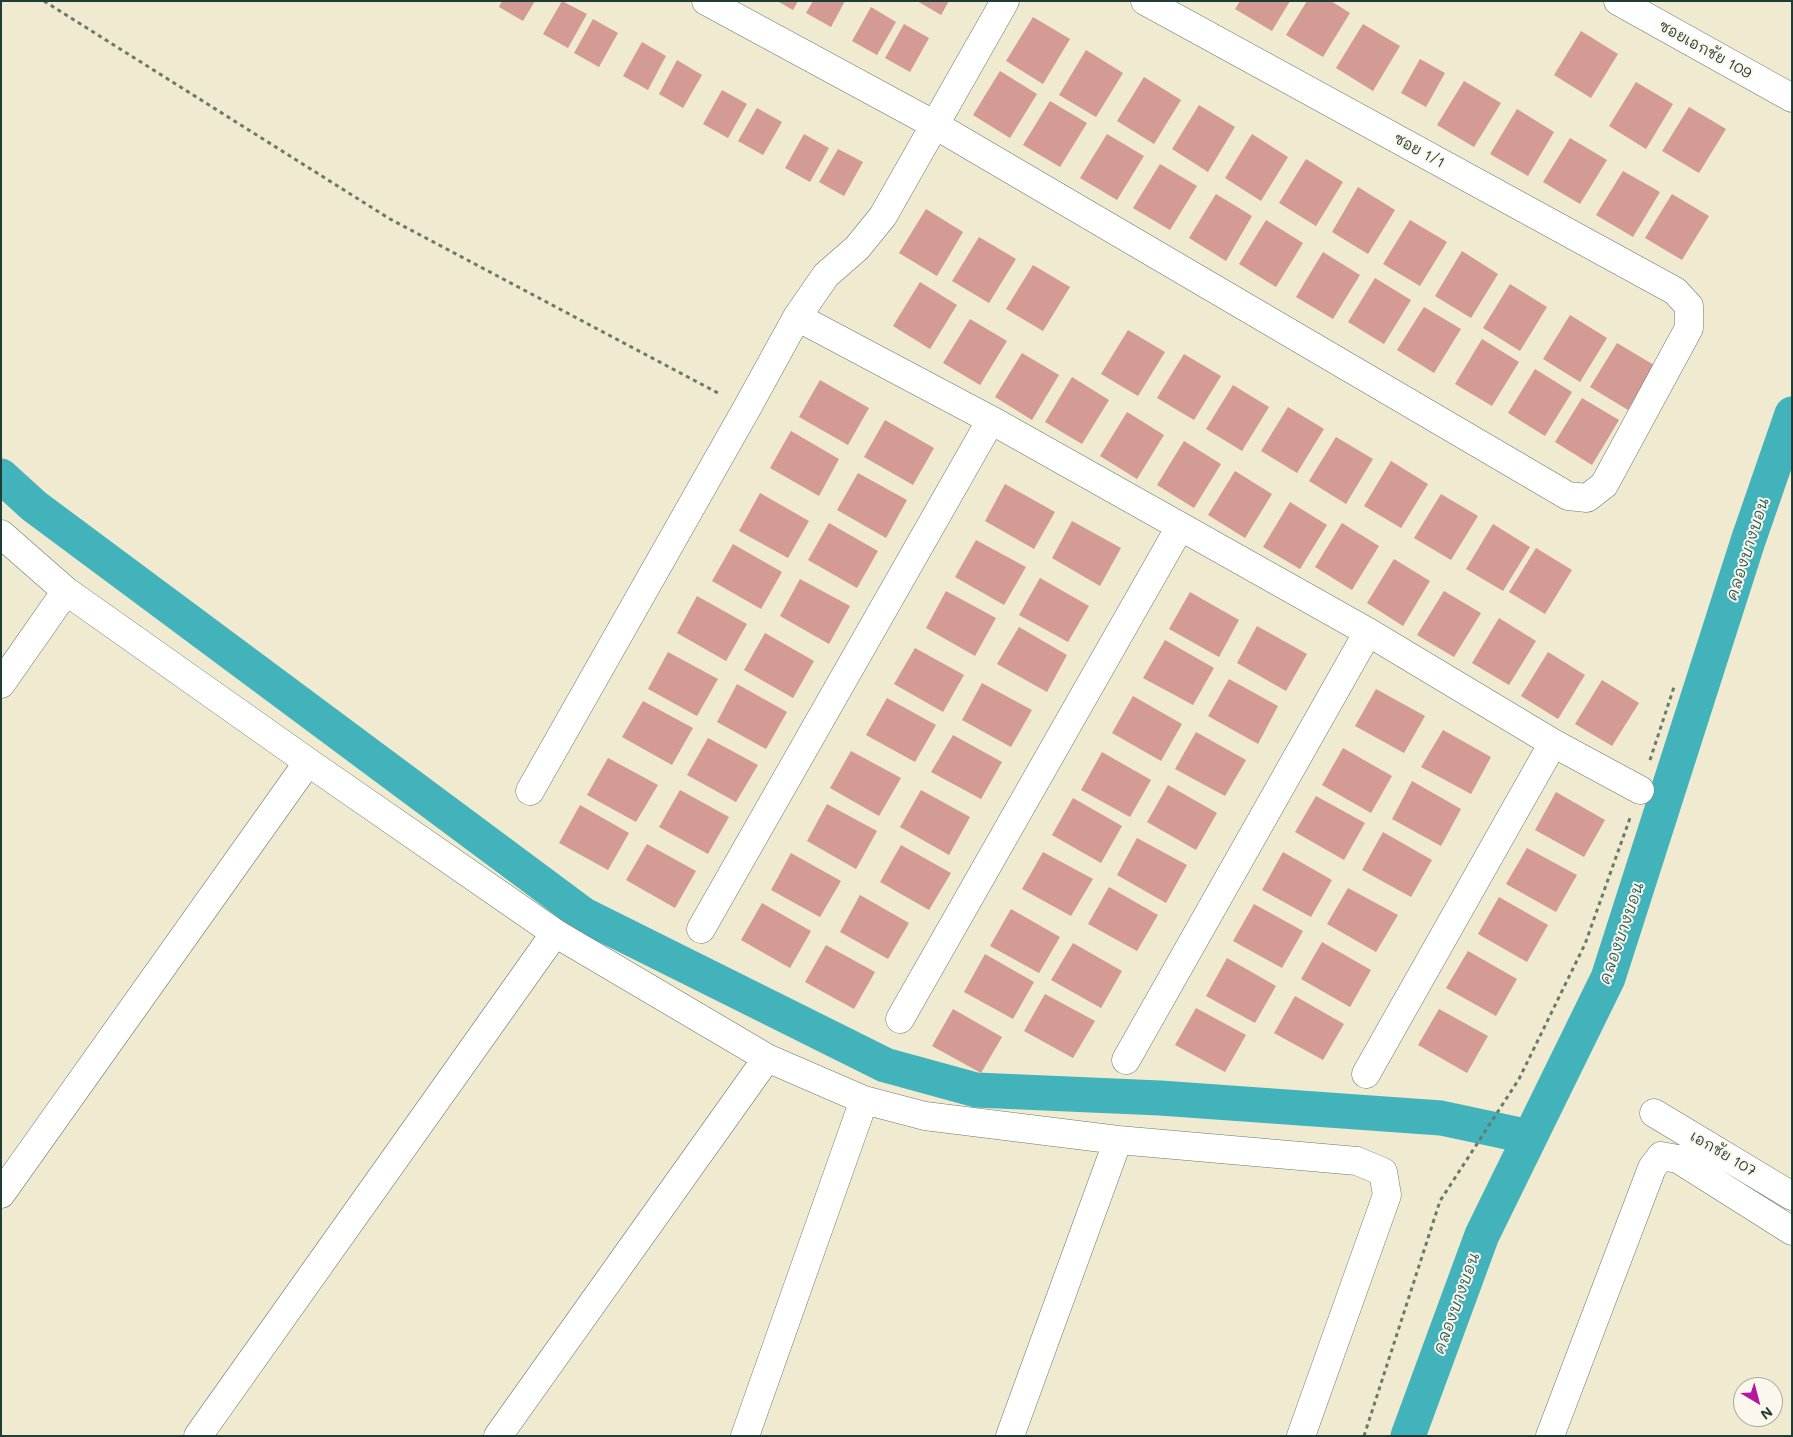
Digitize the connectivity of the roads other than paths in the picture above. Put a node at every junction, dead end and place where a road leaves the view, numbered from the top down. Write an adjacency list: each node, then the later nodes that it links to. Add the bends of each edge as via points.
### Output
1 (706, 1): 6 (street)
2 (1005, 1): 6 (street)
3 (1145, 1): 6 (street, ซอย 1/1, via 1675,291 1689,306 1689,328 1604,486 1587,498 1568,496)
4 (1618, 1): 5 (street, ซอยเอกชัย 109)
5 (1792, 98)
6 (936, 125): 7 (street, via 883,216 857,248 826,276)
7 (798, 317): 8 (street); 17 (street)
8 (991, 420): 9 (street); 18 (street)
9 (1180, 527): 12 (street); 20 (street)
10 (1, 534): 11 (street)
11 (66, 591): 13 (street); 15 (street)
12 (1368, 632): 14 (street); 22 (street)
13 (1, 684)
14 (1552, 743): 16 (street); 23 (street)
15 (308, 762): 19 (street); 27 (street)
16 (1640, 790)
17 (530, 791)
18 (701, 930)
19 (555, 933): 21 (street); 30 (street)
20 (900, 1019)
21 (767, 1058): 24 (street); 31 (street)
22 (1126, 1060)
23 (1366, 1074)
24 (864, 1100): 26 (street, via 926,1116); 32 (street)
25 (1654, 1113): 28 (street, เอกชัย 107)
26 (1118, 1140): 33 (street); 34 (street, via 1357,1161 1383,1172 1387,1195)
27 (1, 1194)
28 (1792, 1196)
29 (1792, 1231): 35 (street, via 1678,1159 1661,1156 1652,1168)
30 (198, 1436)
31 (498, 1436)
32 (745, 1436)
33 (1010, 1436)
34 (1302, 1436)
35 (1550, 1436)

